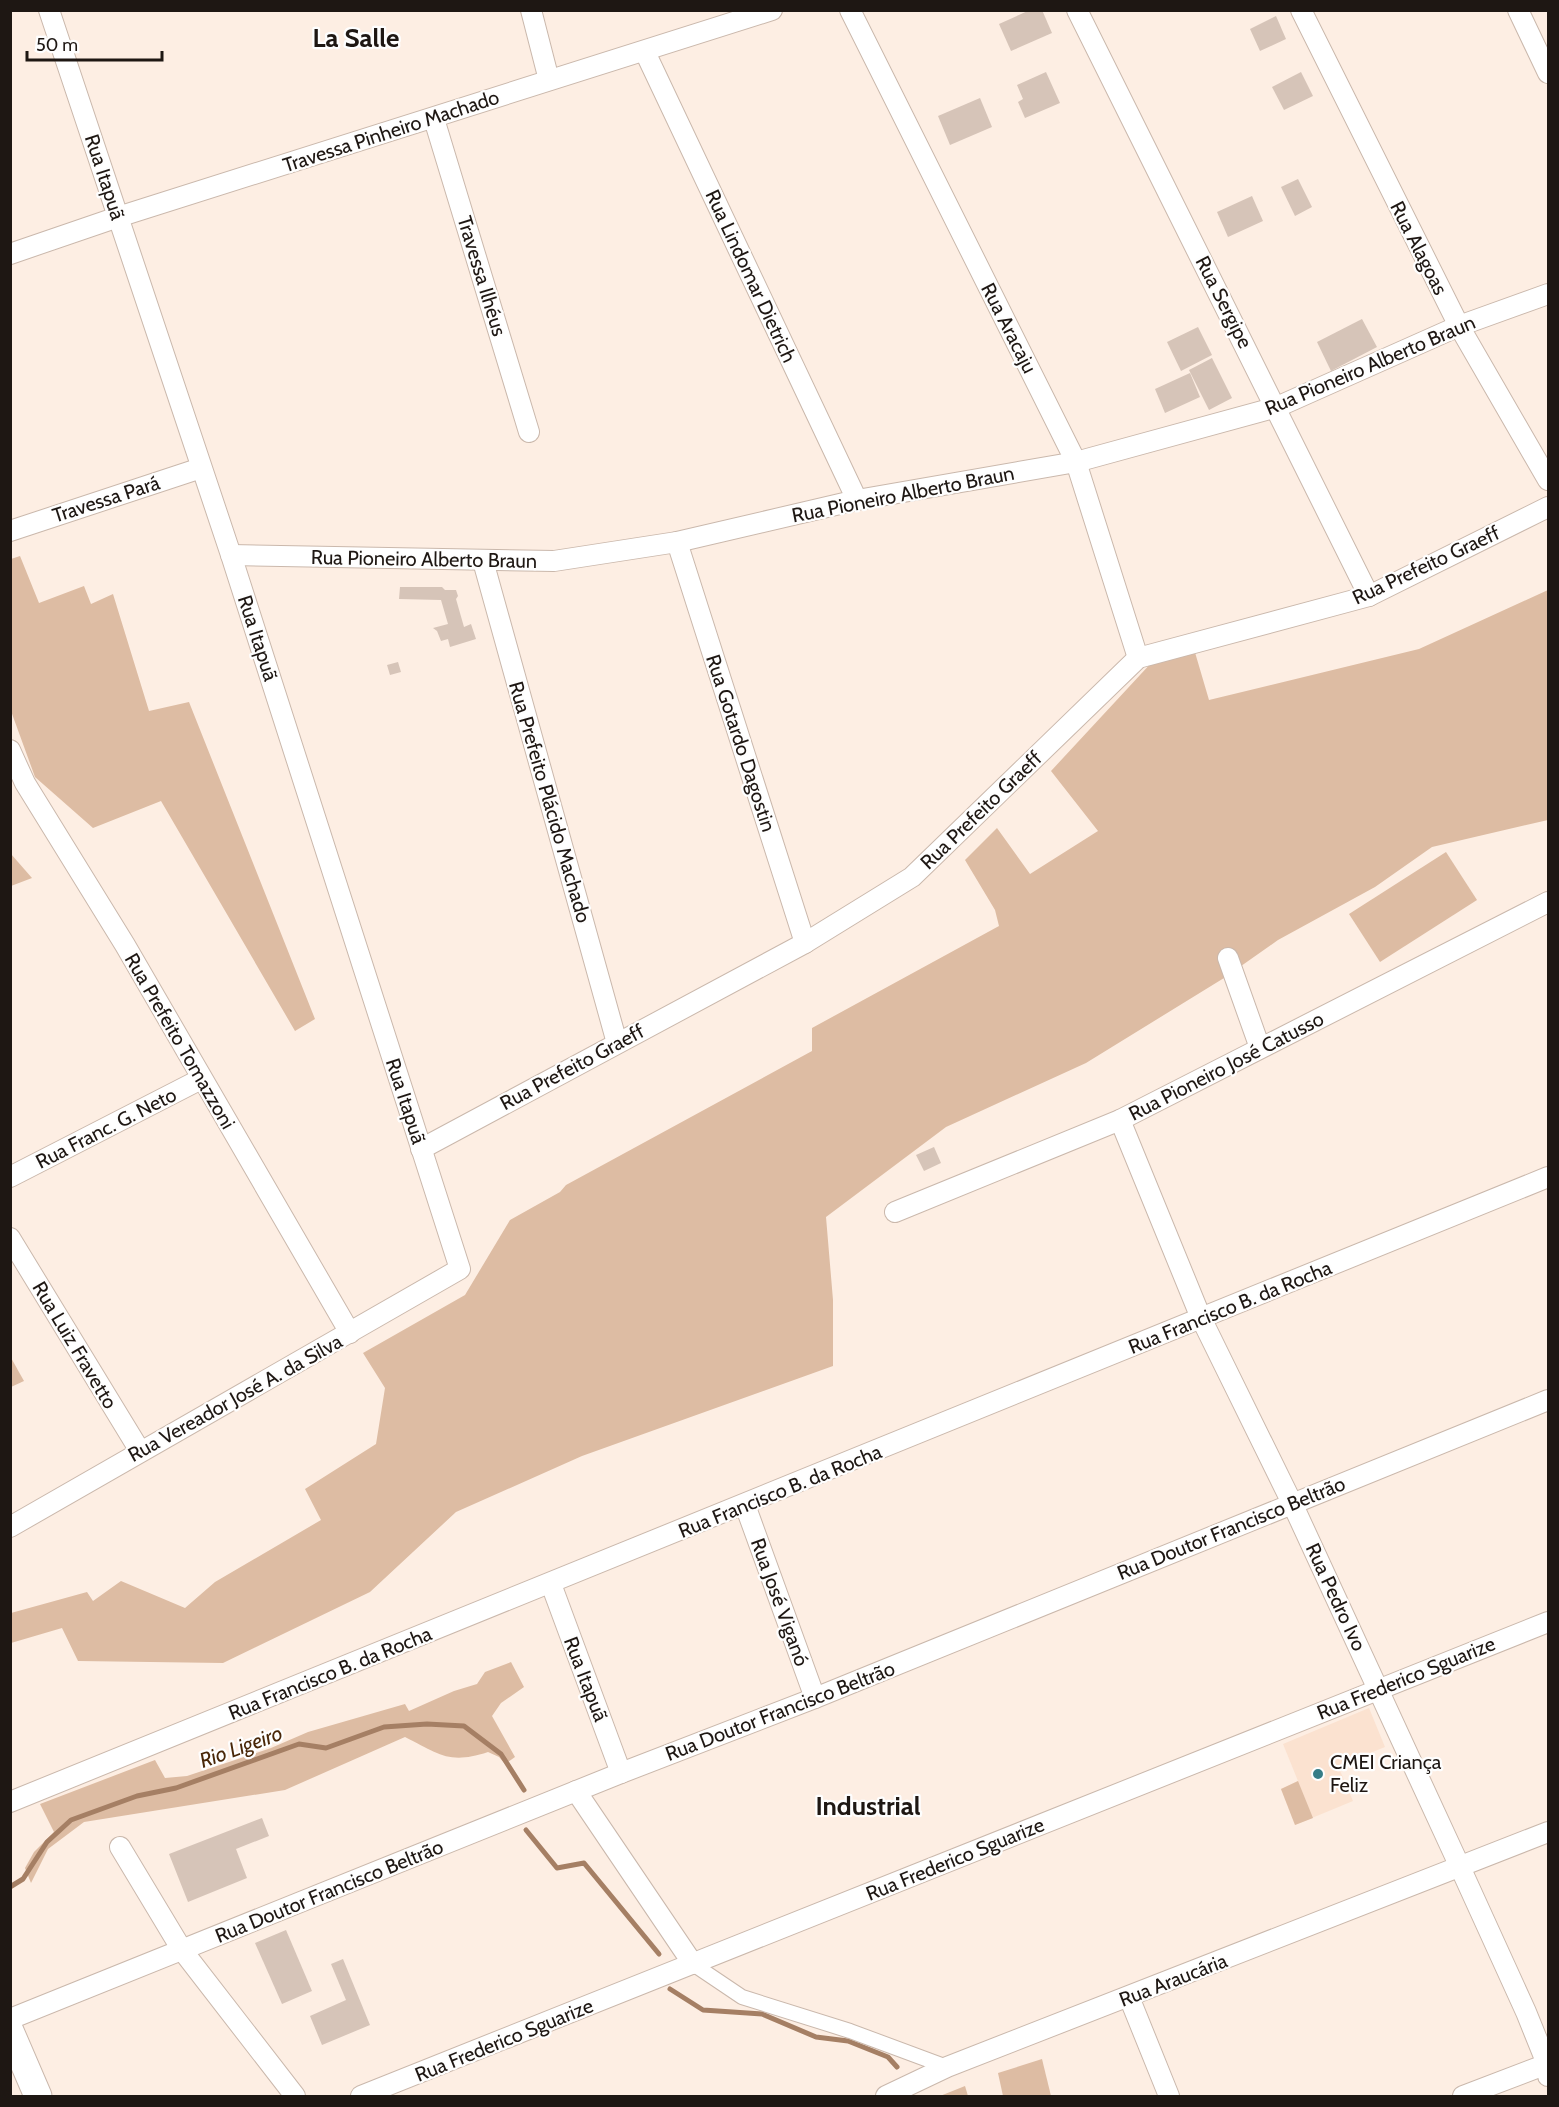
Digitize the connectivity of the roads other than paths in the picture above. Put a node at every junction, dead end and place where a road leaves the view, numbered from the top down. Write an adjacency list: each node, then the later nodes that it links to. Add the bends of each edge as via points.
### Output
1 (49, 10): 12 (street, Rua Itapuã)
2 (531, 10): 10 (street)
3 (772, 10): 8 (street, Travessa Pinheiro Machado)
4 (850, 10): 18 (street, Rua Aracaju)
5 (1077, 10): 16 (street, Rua Sergipe)
6 (1301, 10): 15 (street, Rua Alagoas)
7 (1518, 10): 9 (street)
8 (645, 52): 10 (street, Travessa Pinheiro Machado); 21 (street, Rua Lindomar Dietrich)
9 (1548, 70)
10 (549, 80): 11 (street, Travessa Pinheiro Machado)
11 (434, 119): 12 (street, Travessa Pinheiro Machado); 17 (street, Travessa Ilhéus)
12 (118, 217): 13 (street, Travessa Pinheiro Machado); 19 (street, Rua Itapuã)
13 (10, 254)
14 (1548, 294): 15 (street, Rua Pioneiro Alberto Braun)
15 (1459, 326): 16 (street, Rua Pioneiro Alberto Braun); 20 (street, Rua Alagoas)
16 (1277, 407): 18 (street, Rua Pioneiro Alberto Braun); 27 (street, Rua Sergipe)
17 (529, 432)
18 (1076, 462): 21 (street, Rua Pioneiro Alberto Braun); 28 (street, Rua Aracaju)
19 (201, 468): 23 (street, Travessa Pará); 25 (street, Rua Itapuã)
20 (1548, 480)
21 (857, 500): 24 (street, Rua Pioneiro Alberto Braun)
22 (1548, 507): 27 (street, Rua Prefeito Graeff)
23 (10, 531)
24 (677, 542): 26 (street, Rua Pioneiro Alberto Braun, via 554,561); 31 (street, Rua Gotardo Dagostin)
25 (231, 555): 26 (street, Rua Pioneiro Alberto Braun); 37 (street, Rua Itapuã)
26 (483, 561): 33 (street, Rua Prefeito Plácido Machado)
27 (1369, 596): 28 (street, Rua Prefeito Graeff)
28 (1138, 658): 31 (street, Rua Prefeito Graeff, via 912,877)
29 (10, 750): 35 (street, Rua Prefeito Tomazzoni, via 25,783 125,945)
30 (1548, 902): 34 (street, Rua Pioneiro José Catusso)
31 (805, 943): 33 (street, Rua Prefeito Graeff)
32 (1228, 958): 34 (street)
33 (617, 1043): 37 (street, Rua Prefeito Graeff)
34 (1260, 1048): 36 (street, Rua Pioneiro José Catusso)
35 (201, 1079): 38 (street, Rua Franc. G. Neto); 44 (street, Rua Prefeito Tomazzoni)
36 (1120, 1119): 40 (street, Rua Pioneiro José Catusso); 43 (street, Rua Pedro Ivo)
37 (422, 1149): 42 (street, Rua Itapuã)
38 (10, 1177)
39 (1548, 1178): 43 (street, Rua Francisco B. da Rocha)
40 (895, 1212)
41 (10, 1238): 46 (street, Rua Luiz Fravetto)
42 (460, 1269): 44 (street, Rua Vereador José A. da Silva)
43 (1201, 1318): 47 (street, Rua Pedro Ivo); 48 (street, Rua Francisco B. da Rocha)
44 (350, 1333): 46 (street, Rua Vereador José A. da Silva)
45 (1548, 1400): 47 (street, Rua Doutor Francisco Beltrão)
46 (140, 1451): 49 (street, Rua Vereador José A. da Silva)
47 (1292, 1503): 52 (street, Rua Pedro Ivo); 53 (street, Rua Doutor Francisco Beltrão)
48 (745, 1505): 50 (street, Rua Francisco B. da Rocha); 53 (street, Rua José Viganó)
49 (10, 1527)
50 (551, 1584): 54 (street, Rua Itapuã); 56 (street, Rua Francisco B. da Rocha)
51 (1548, 1622): 52 (street, Rua Frederico Sguarize)
52 (1378, 1689): 59 (street, Rua Pedro Ivo); 61 (street, Rua Frederico Sguarize)
53 (815, 1698): 54 (street, Rua Doutor Francisco Beltrão)
54 (621, 1773): 55 (street, Rua Doutor Francisco Beltrão)
55 (576, 1791): 60 (street, Rua Doutor Francisco Beltrão); 61 (street)
56 (10, 1802)
57 (1548, 1832): 59 (street, Rua Araucária)
58 (120, 1847): 60 (street)
59 (1460, 1867): 62 (street, Rua Araucária); 66 (street, Rua Pedro Ivo)
60 (182, 1950): 63 (street, Rua Doutor Francisco Beltrão); 68 (street)
61 (693, 1964): 65 (street, via 742,1996); 69 (street, Rua Frederico Sguarize)
62 (1129, 1997): 65 (street, Rua Araucária); 71 (street)
63 (10, 2019)
64 (10, 2031): 67 (main road)
65 (947, 2067): 70 (street, Rua Araucária)
66 (1548, 2070): 72 (street)
67 (38, 2097)
68 (295, 2097)
69 (361, 2097)
70 (886, 2097)
71 (1169, 2097)
72 (1462, 2097)

